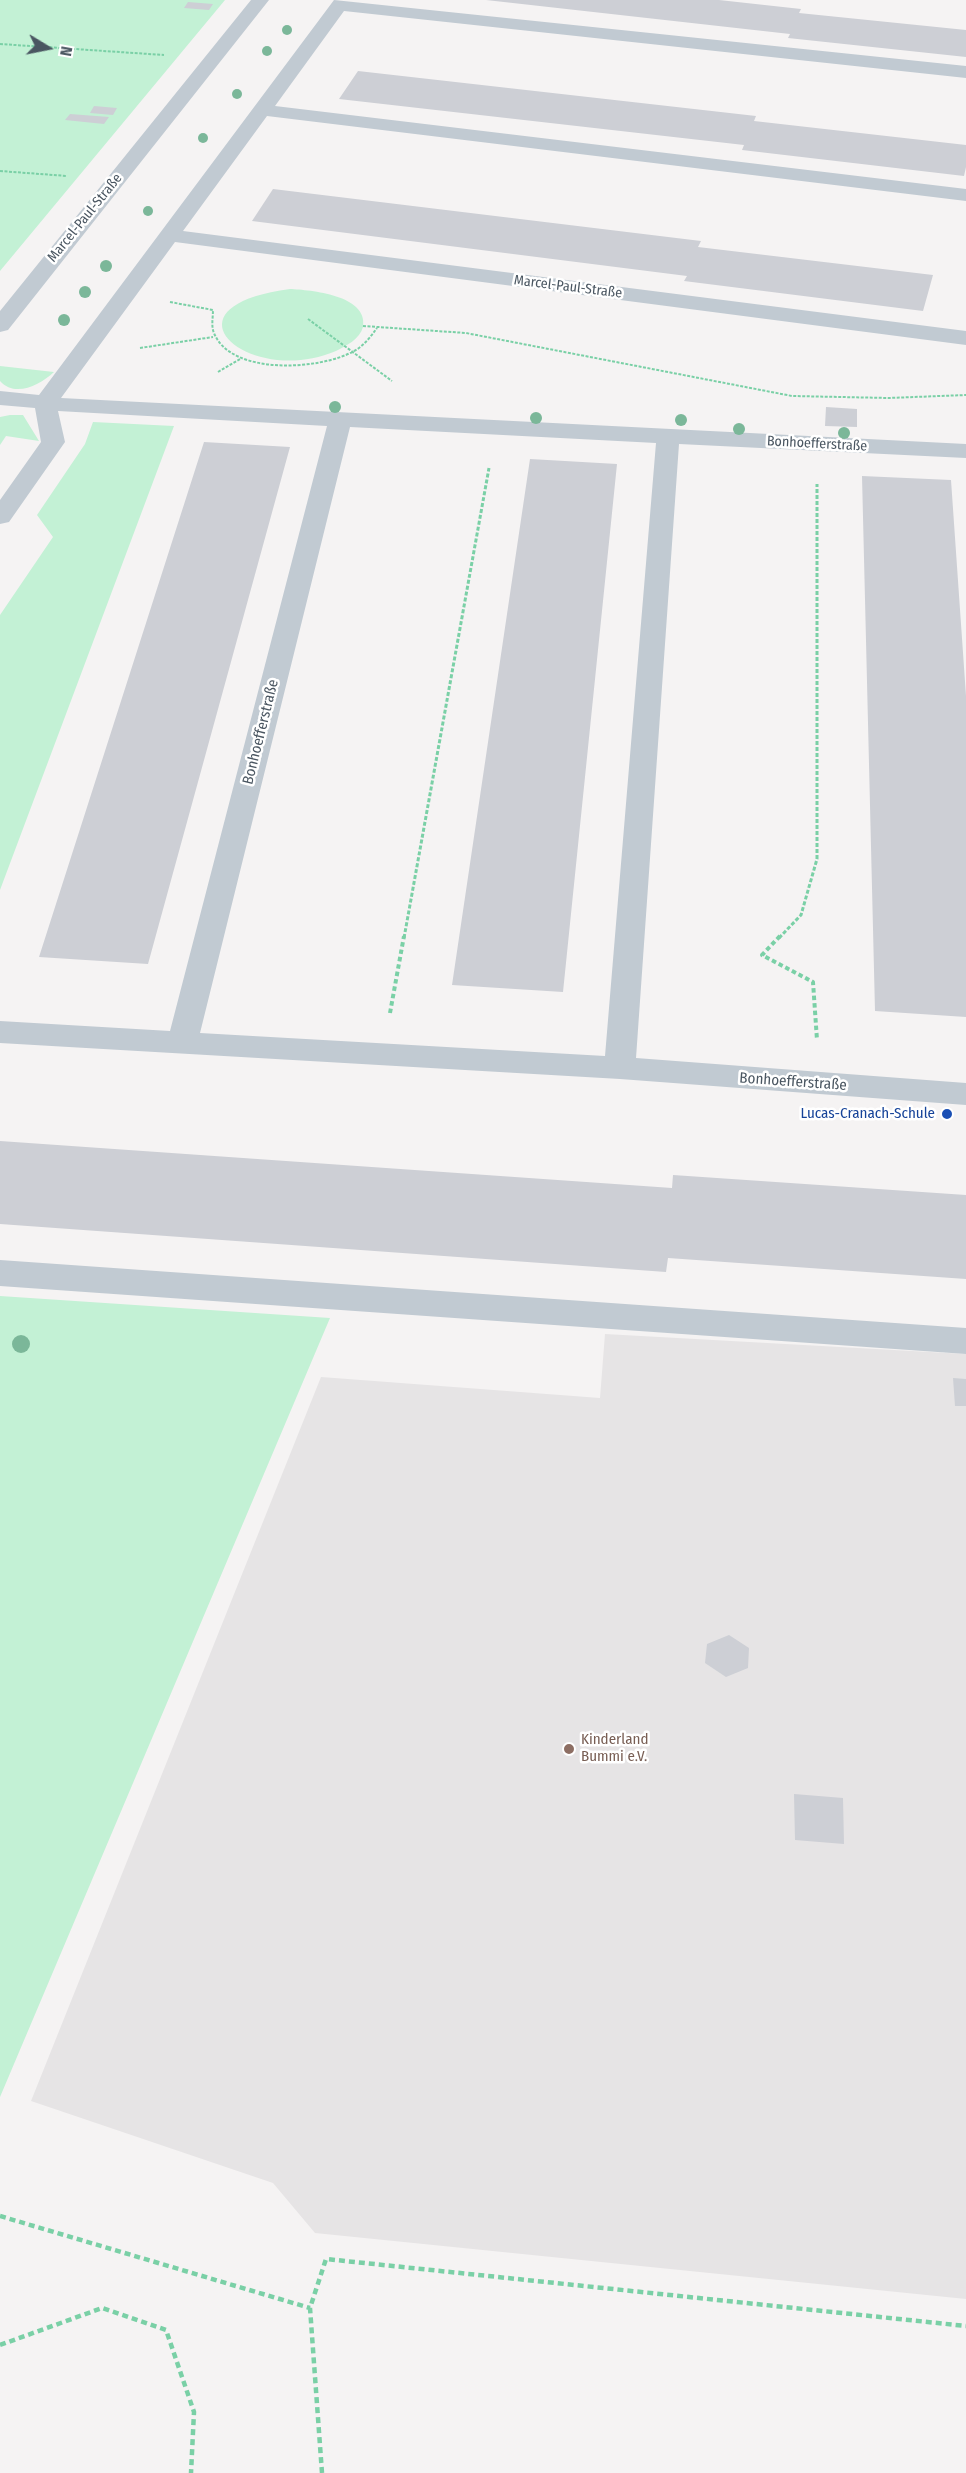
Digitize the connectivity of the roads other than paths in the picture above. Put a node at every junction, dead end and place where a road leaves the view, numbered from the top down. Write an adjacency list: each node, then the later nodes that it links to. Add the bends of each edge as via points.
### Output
1 (260, 0): 7 (street, Marcel-Paul-Straße)
2 (341, 2): 3 (street); 4 (street)
3 (966, 72)
4 (262, 110): 5 (street); 6 (street)
5 (966, 195)
6 (169, 235): 8 (street, Marcel-Paul-Straße); 10 (street)
7 (0, 325)
8 (966, 338)
9 (0, 398): 10 (street, Bonhoefferstraße)
10 (45, 403): 11 (street, Bonhoefferstraße); 14 (street, via 53,442)
11 (340, 420): 12 (street, Bonhoefferstraße); 16 (street, Bonhoefferstraße)
12 (668, 437): 13 (street, Bonhoefferstraße); 17 (street)
13 (966, 451)
14 (0, 517)
15 (0, 1032): 16 (street, Bonhoefferstraße)
16 (182, 1043): 17 (street, Bonhoefferstraße)
17 (620, 1068): 18 (street, Bonhoefferstraße)
18 (966, 1094)
19 (0, 1274): 20 (street)
20 (966, 1341)

